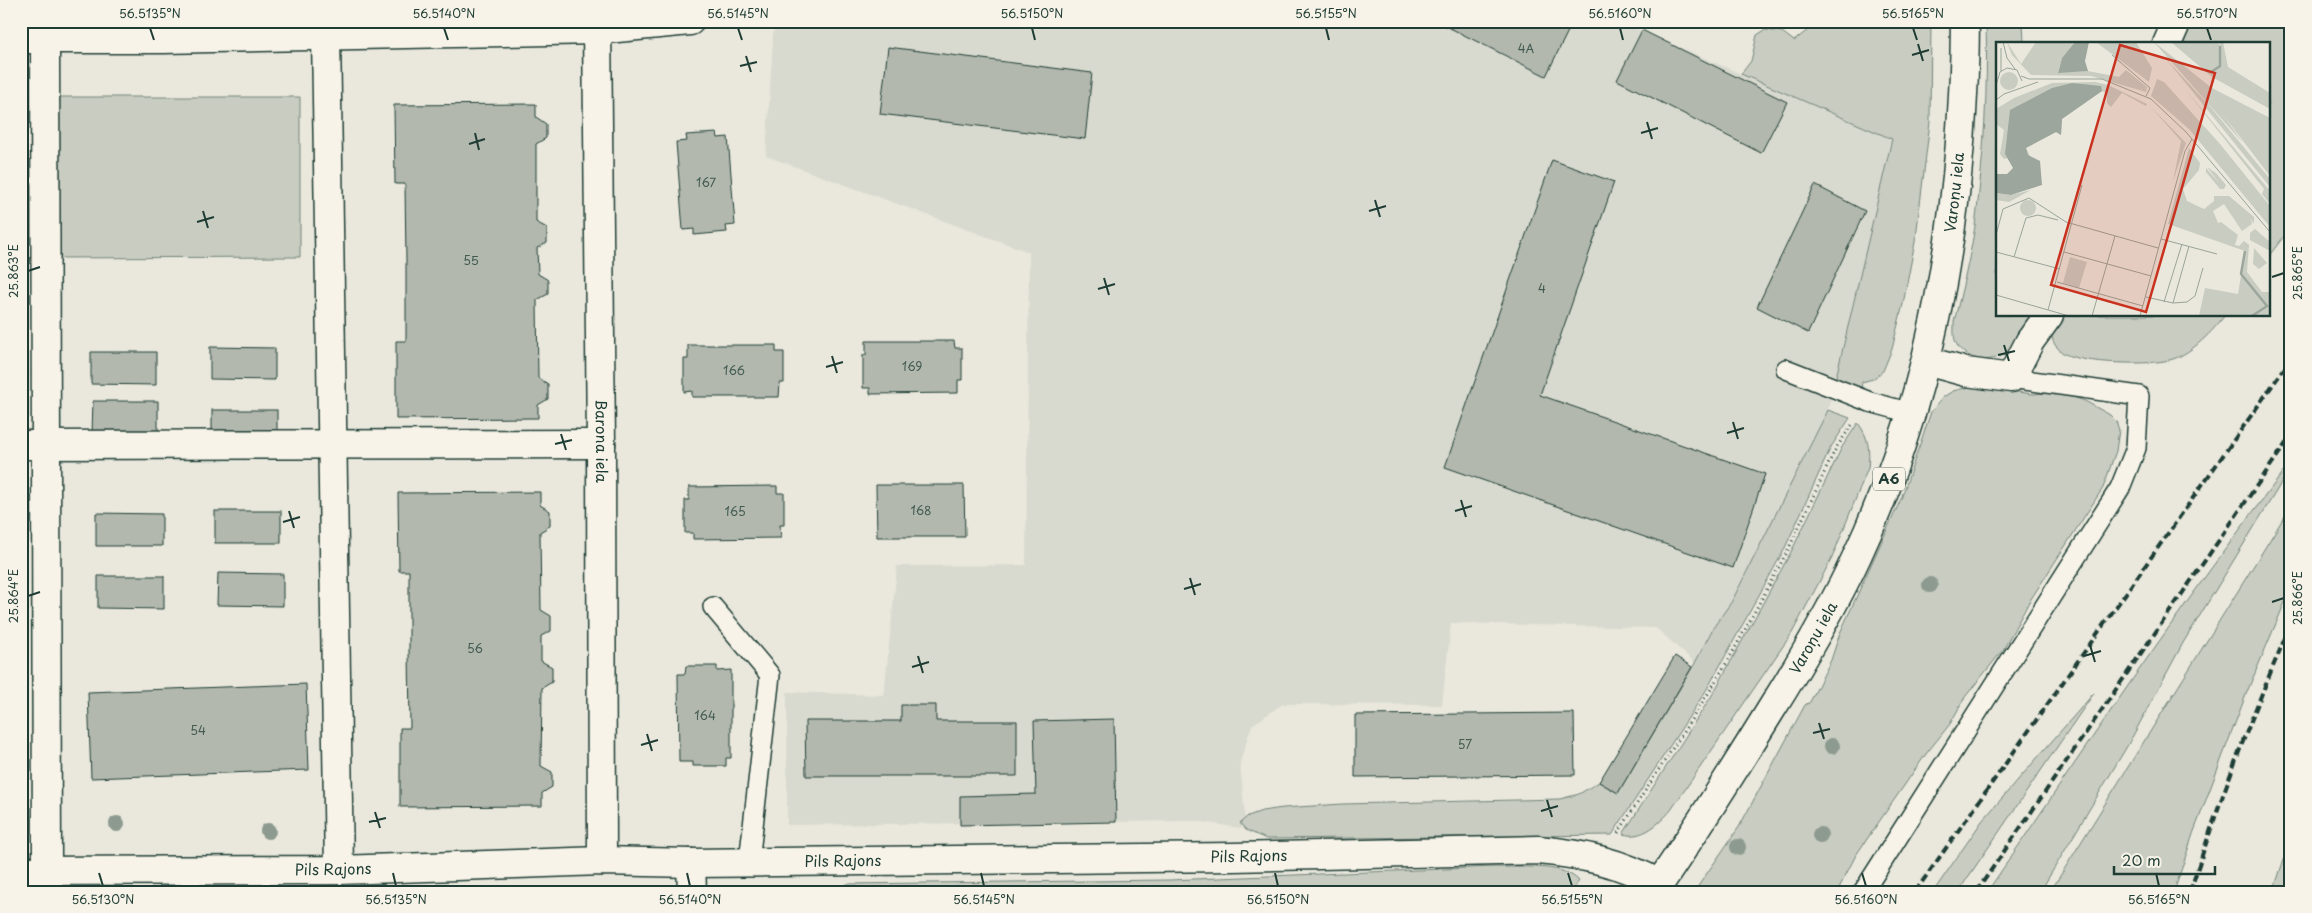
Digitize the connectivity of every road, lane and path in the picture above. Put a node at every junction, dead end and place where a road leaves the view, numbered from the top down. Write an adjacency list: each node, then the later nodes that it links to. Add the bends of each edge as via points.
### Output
1 (690, 21): 4 (main road)
2 (1965, 21): 10 (main road, Varoņu iela / A6, via 1960,146 1952,221)
3 (2177, 21): 8 (main road)
4 (596, 26): 6 (main road); 16 (main road, Barona iela)
5 (164, 30): 6 (main road); 7 (main road)
6 (326, 34): 15 (main road)
7 (33, 40): 17 (main road)
8 (2168, 42)
9 (2048, 316): 12 (main road, via 2030,340)
10 (1926, 361): 12 (main road, via 1966,372); 14 (main road, Varoņu iela / A6)
11 (1786, 369): 13 (lane)
12 (2011, 378): 28 (lane, via 2140,396 2136,448 2120,488)
13 (1870, 402): 14 (lane); 19 (path, via 1836,448 1788,552 1711,689)
14 (1911, 413): 26 (main road, Varoņu iela / A6, via 1884,492 1832,606 1712,806)
15 (332, 444): 16 (main road); 17 (main road); 24 (main road)
16 (601, 444): 20 (main road, Barona iela)
17 (33, 445): 23 (main road)
18 (713, 607): 21 (lane, via 770,675)
19 (1601, 859): 21 (main road, Pils Rajons, via 1538,850); 26 (main road, Pils Rajons, via 1646,876)
20 (602, 861): 22 (main road, Pils Rajons); 24 (main road, Pils Rajons)
21 (749, 862): 22 (main road, Pils Rajons)
22 (691, 863): 27 (main road)
23 (34, 870): 25 (main road, Pils Rajons)
24 (339, 870): 25 (main road, Pils Rajons)
25 (138, 882)
26 (1657, 888)
27 (692, 892)
28 (1863, 892)

